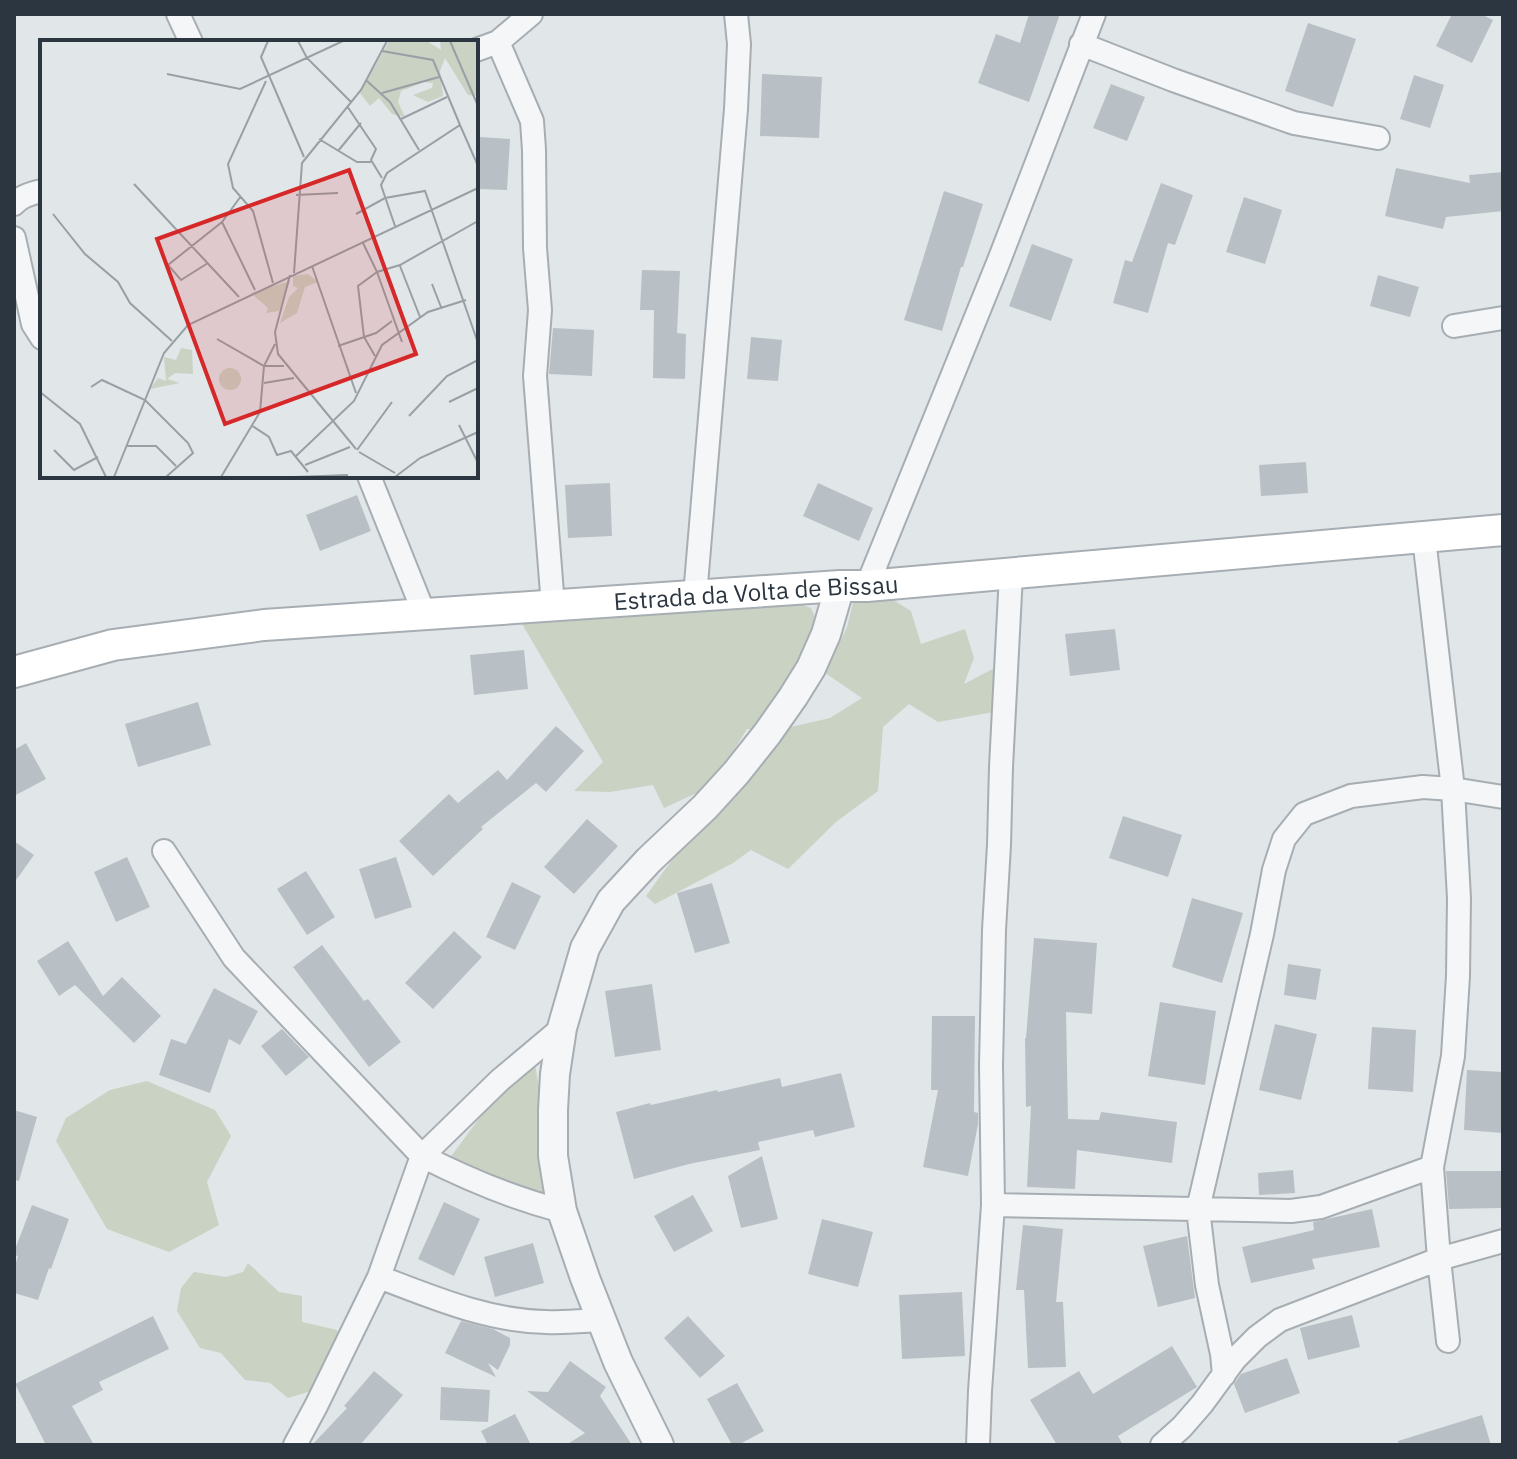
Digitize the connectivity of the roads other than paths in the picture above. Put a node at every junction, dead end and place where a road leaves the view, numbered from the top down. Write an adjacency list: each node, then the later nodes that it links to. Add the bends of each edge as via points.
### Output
1 (178, 14): 5 (street)
2 (531, 14): 6 (street)
3 (736, 14): 21 (street, via 736,109)
4 (1094, 14): 7 (street)
5 (190, 40)
6 (498, 42): 8 (street); 22 (street, via 532,121 540,310 535,376)
7 (1081, 44): 9 (street, via 1294,123); 20 (street, via 998,263)
8 (478, 49)
9 (1378, 138)
10 (40, 192): 11 (street)
11 (14, 204)
12 (14, 238): 15 (street)
13 (1503, 318): 14 (street)
14 (1454, 326)
15 (40, 335)
16 (370, 478): 23 (street)
17 (1503, 530): 18 (main road, Estrada da Volta de Bissau)
18 (1424, 538): 19 (main road, Estrada da Volta de Bissau); 25 (street)
19 (1011, 574): 20 (main road, Estrada da Volta de Bissau); 31 (street, via 994,930)
20 (853, 586): 21 (main road, Estrada da Volta de Bissau); 28 (street, via 811,668 767,734 705,807 611,901 585,948)
21 (695, 596): 22 (main road, Estrada da Volta de Bissau)
22 (553, 606): 23 (main road, Estrada da Volta de Bissau)
23 (424, 613): 24 (main road, Estrada da Volta de Bissau, via 264,625 113,645)
24 (14, 672)
25 (1453, 789): 26 (street); 30 (street, via 1458,976 1453,1056); 32 (street, via 1423,787 1351,796 1304,814 1284,839)
26 (1503, 797)
27 (164, 851): 29 (street, via 234,958)
28 (562, 1028): 29 (street); 33 (street, via 553,1156)
29 (422, 1156): 33 (street, via 494,1189); 36 (street)
30 (1432, 1167): 32 (street, via 1321,1207); 35 (street)
31 (993, 1205): 32 (street); 42 (street)
32 (1198, 1209): 39 (street)
33 (562, 1211): 37 (street)
34 (1503, 1241): 35 (street)
35 (1439, 1259): 38 (street); 39 (street, via 1280,1320)
36 (379, 1277): 37 (street, via 500,1317); 40 (street)
37 (601, 1320): 41 (street)
38 (1448, 1341)
39 (1224, 1375): 43 (street)
40 (295, 1445)
41 (659, 1445)
42 (978, 1445)
43 (1162, 1445)

